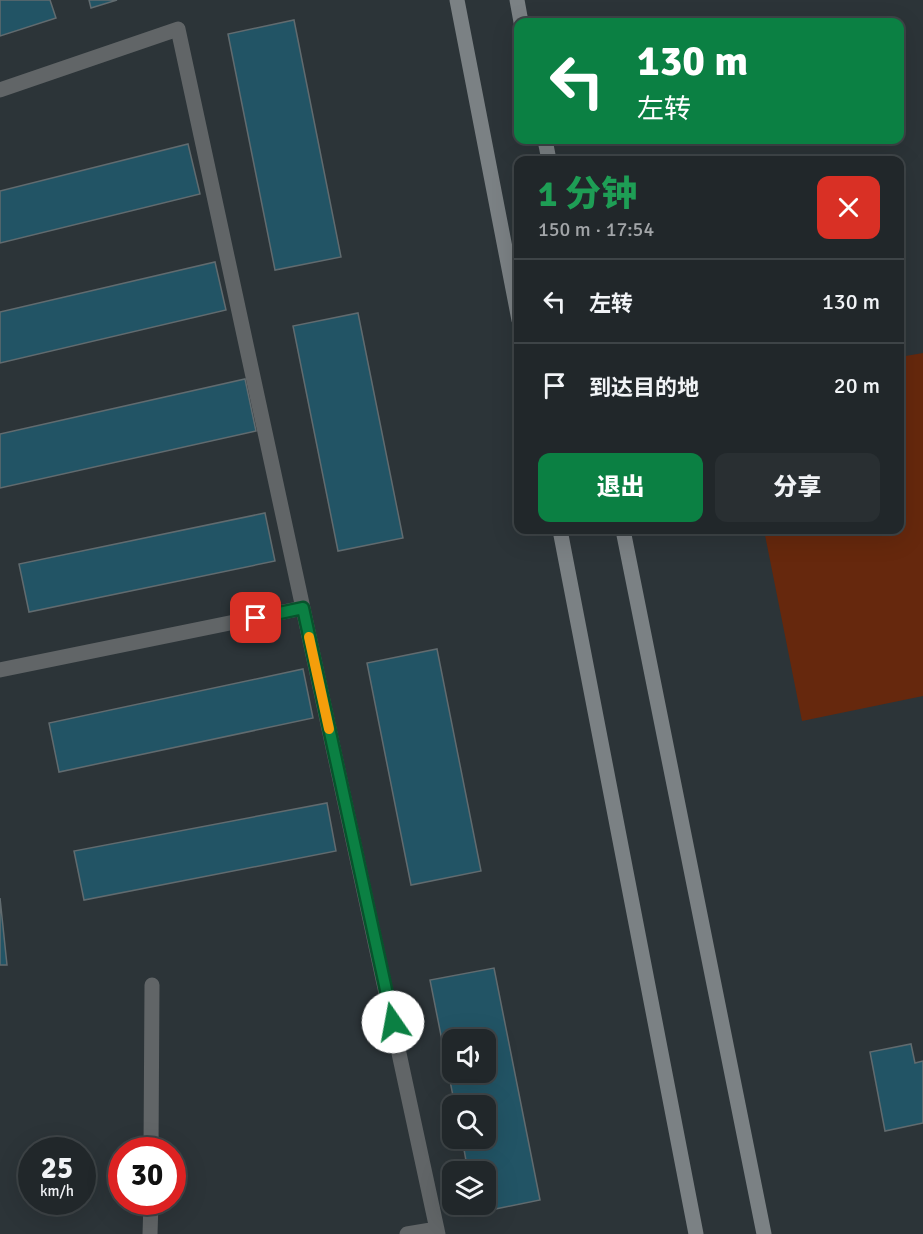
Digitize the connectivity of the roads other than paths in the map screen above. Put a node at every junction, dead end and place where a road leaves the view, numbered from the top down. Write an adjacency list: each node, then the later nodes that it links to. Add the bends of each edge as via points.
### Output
1 (457, 0): 5 (main road)
2 (517, 0): 3 (main road)
3 (520, 18)
4 (0, 90): 8 (street, via 178,29)
5 (514, 294)
6 (561, 534): 16 (main road)
7 (624, 534): 17 (main road)
8 (303, 608): 9 (street); 13 (street)
9 (0, 670)
10 (152, 985): 11 (street)
11 (151, 1137)
12 (151, 1215): 14 (street)
13 (438, 1232): 15 (street)
14 (150, 1234)
15 (407, 1234)
16 (696, 1234)
17 (764, 1234)

